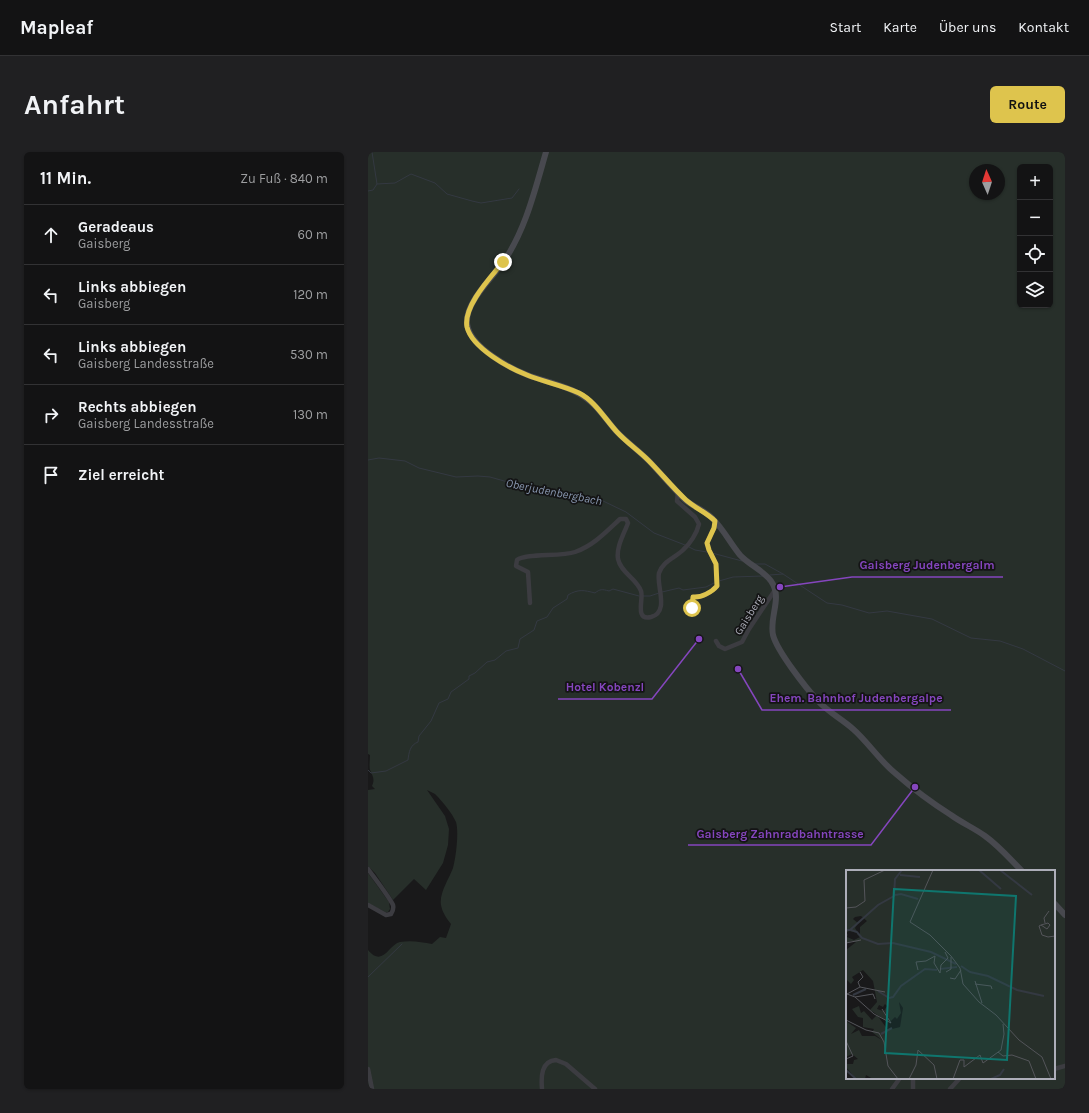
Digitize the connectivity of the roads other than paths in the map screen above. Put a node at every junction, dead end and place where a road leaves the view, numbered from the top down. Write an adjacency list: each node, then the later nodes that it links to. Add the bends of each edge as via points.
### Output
1 (546, 152): 2 (main road, via 526,217 503,262 472,304 468,314 468,331 478,345 510,366 529,376 573,390 588,399 618,433)
2 (678, 492): 3 (main road); 5 (street, via 677,501 699,524 685,549 665,563 659,572 661,603 655,615 648,617 641,613 641,590 624,571 618,559 619,547 628,524 623,518 592,544 575,552 524,557 517,560 516,566 528,572)
3 (715, 521): 4 (main road, via 741,556 766,575); 6 (street, via 707,543 716,564 717,586 700,597 693,597)
4 (774, 589): 7 (street, Gaisberg, via 741,644 724,649); 9 (main road, via 776,599 772,624 778,647 817,700 855,731 887,766 914,789 988,838)
5 (530, 603)
6 (690, 610)
7 (716, 641)
8 (368, 869): 11 (street, via 394,909 391,914 386,915)
9 (1021, 870)
10 (1055, 904): 12 (main road)
11 (368, 905)
12 (1065, 915)
13 (1065, 1066): 15 (street)
14 (368, 1069): 19 (street)
15 (1055, 1069)
16 (899, 1079): 22 (street)
17 (914, 1079): 23 (street)
18 (959, 1079): 24 (street)
19 (372, 1089)
20 (542, 1089): 21 (street, via 541,1077 544,1068 548,1062 556,1060 566,1064)
21 (595, 1089)
22 (892, 1089)
23 (913, 1089)
24 (950, 1089)

